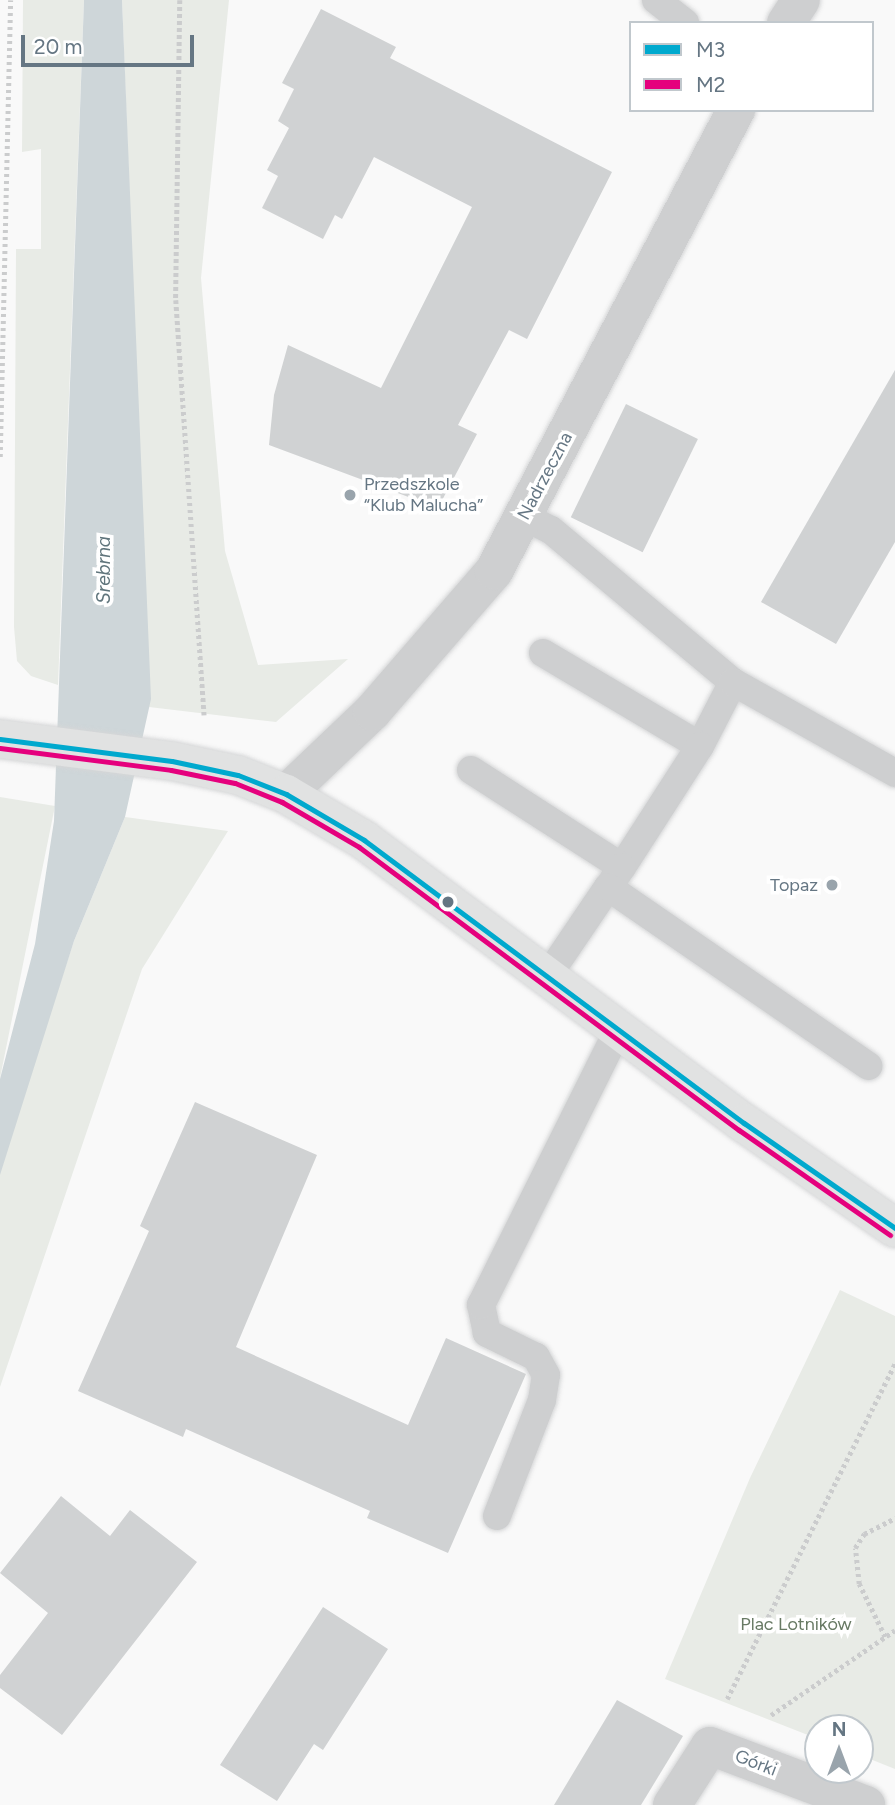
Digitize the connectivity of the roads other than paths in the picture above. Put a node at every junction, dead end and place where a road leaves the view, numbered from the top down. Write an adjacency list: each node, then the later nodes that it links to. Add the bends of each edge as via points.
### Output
1 (656, 0): 3 (lane)
2 (801, 0): 4 (street)
3 (682, 21)
4 (787, 21)
5 (735, 112): 6 (street, Nadrzeczna)
6 (523, 516): 8 (lane, via 551,530); 13 (street, Nadrzeczna, via 494,571 372,712)
7 (544, 653): 10 (lane)
8 (733, 682): 10 (lane); 12 (lane)
9 (18, 742): 13 (street, via 172,761 238,775)
10 (700, 746): 14 (lane)
11 (471, 769): 14 (lane)
12 (895, 774)
13 (286, 794): 15 (street, via 364,840)
14 (615, 877): 15 (lane); 17 (lane)
15 (549, 974): 16 (street)
16 (619, 1028): 18 (street); 19 (lane, via 481,1305 487,1333 536,1357 547,1375 542,1400)
17 (868, 1066)
18 (895, 1227)
19 (497, 1516)
20 (673, 1805): 21 (street, Górki, via 710,1746)
21 (866, 1805)

